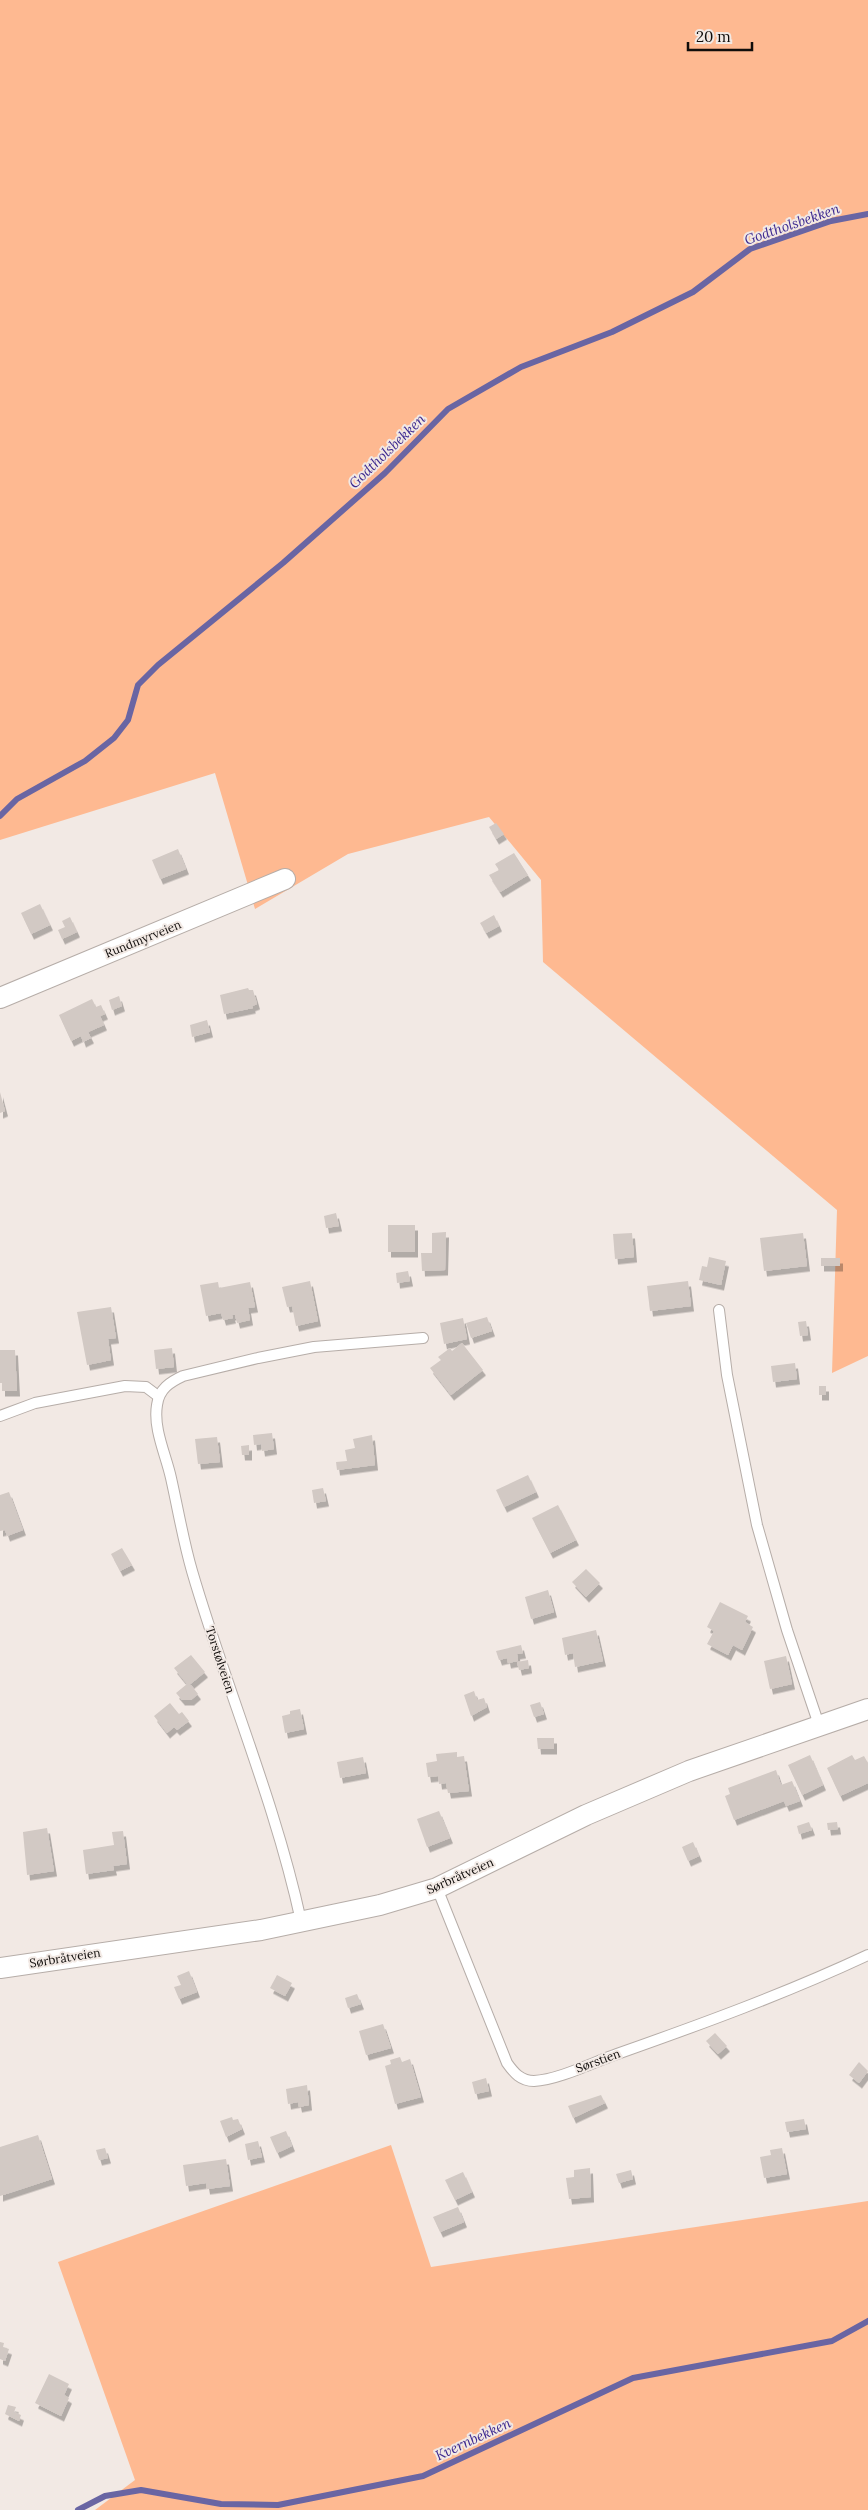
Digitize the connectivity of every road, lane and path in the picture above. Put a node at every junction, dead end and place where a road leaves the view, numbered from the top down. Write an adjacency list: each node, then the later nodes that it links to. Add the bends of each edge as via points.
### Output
1 (285, 879): 2 (street, Rundmyrveien)
2 (0, 998)
3 (719, 1310): 8 (lane, via 727,1375 757,1525)
4 (423, 1338): 5 (lane, via 346,1343 258,1358 183,1376 172,1381)
5 (158, 1396): 6 (lane, via 146,1387 125,1386 36,1403); 10 (lane, Torstølveien, via 157,1428 191,1569 288,1863)
6 (0, 1416)
7 (868, 1709): 8 (street, Sørbråtveien)
8 (819, 1725): 9 (street, Sørbråtveien, via 637,1792)
9 (437, 1888): 10 (street, Sørbråtveien, via 380,1905); 11 (lane, Sørstien, via 502,2052 514,2073 522,2079 534,2081 692,2027 809,1982)
10 (301, 1921): 12 (street, Sørbråtveien, via 261,1930)
11 (868, 1955)
12 (0, 1968)

